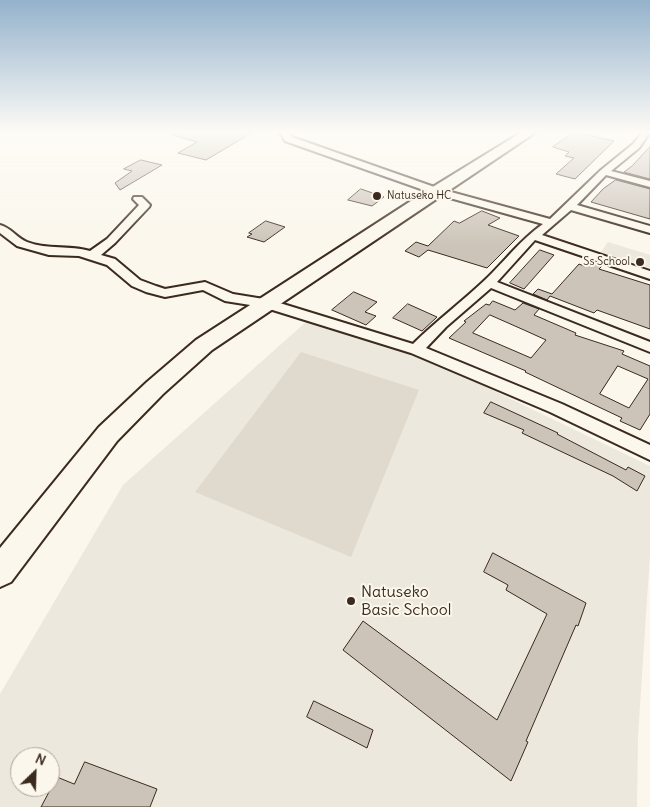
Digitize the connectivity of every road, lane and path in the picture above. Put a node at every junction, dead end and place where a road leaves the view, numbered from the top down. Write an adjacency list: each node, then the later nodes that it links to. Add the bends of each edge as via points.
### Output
1 (375, 170): 6 (street)
2 (470, 170): 6 (street)
3 (607, 170): 4 (street)
4 (604, 172): 5 (street); 8 (street)
5 (650, 184)
6 (436, 191): 9 (street); 16 (street)
7 (138, 199): 13 (street, via 145,205)
8 (570, 206): 9 (street); 11 (street)
9 (552, 223): 12 (street)
10 (0, 228): 13 (street, via 21,244)
11 (650, 230)
12 (533, 236): 14 (street); 15 (street)
13 (92, 256): 16 (street, via 111,262 136,283 165,293 205,286 230,298)
14 (650, 275)
15 (489, 283): 17 (street); 18 (street)
16 (265, 303): 18 (street); 20 (street, via 204,345 108,434)
17 (650, 347)
18 (416, 350): 19 (street, via 520,393)
19 (650, 453)
20 (0, 572)

